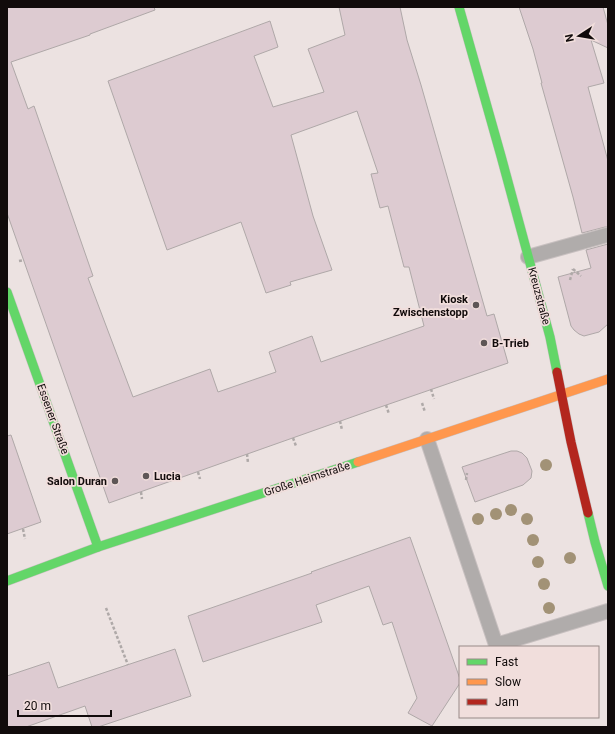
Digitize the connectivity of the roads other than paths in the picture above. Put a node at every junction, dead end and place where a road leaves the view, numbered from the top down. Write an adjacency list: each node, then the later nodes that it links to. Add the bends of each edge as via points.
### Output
1 (459, 7): 3 (street, Kreuzstraße)
2 (607, 235): 3 (lane)
3 (528, 257): 6 (street, Kreuzstraße, via 550,337)
4 (7, 292): 8 (street, Essener Straße)
5 (608, 379): 6 (street, Große Heimstraße)
6 (561, 395): 7 (street, Große Heimstraße); 10 (street, Kreuzstraße, via 595,542)
7 (427, 439): 8 (street, Große Heimstraße); 11 (lane, via 496,645)
8 (98, 547): 9 (street, Große Heimstraße)
9 (7, 581)
10 (608, 586)
11 (608, 611)

